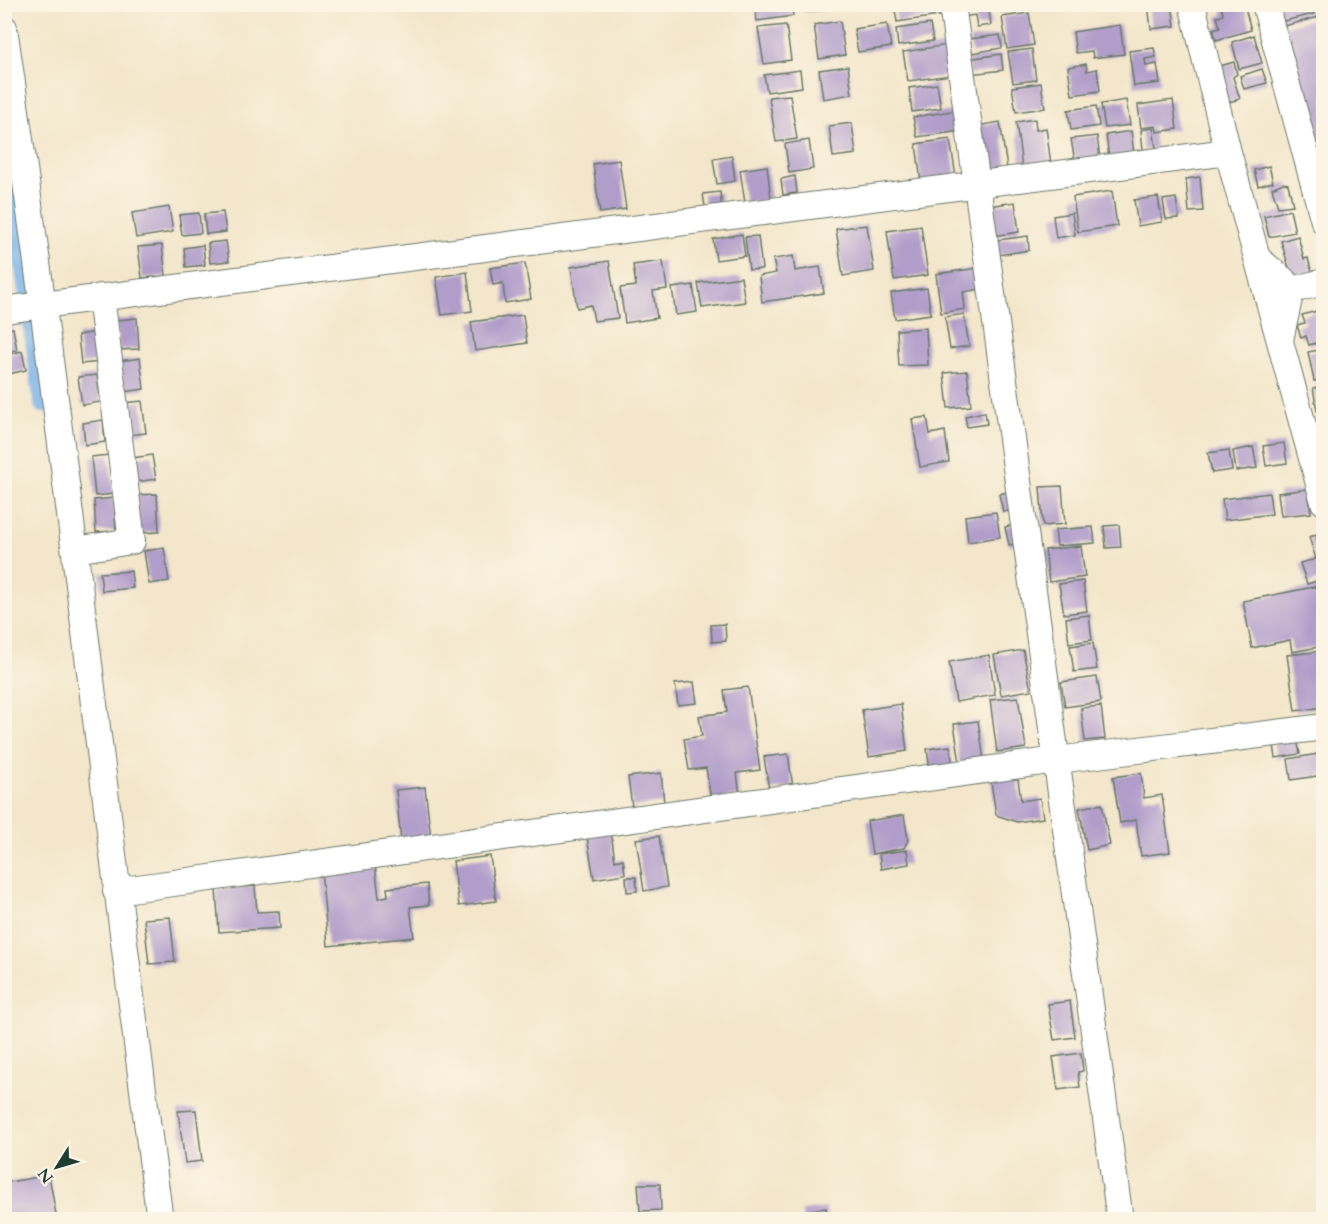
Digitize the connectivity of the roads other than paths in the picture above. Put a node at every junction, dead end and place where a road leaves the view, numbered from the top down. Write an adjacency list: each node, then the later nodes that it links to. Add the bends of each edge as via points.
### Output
1 (952, 4): 6 (street)
2 (1192, 4): 5 (street)
3 (1265, 4): 7 (street)
4 (4, 28): 12 (street)
5 (1228, 152): 6 (street); 8 (street)
6 (975, 185): 11 (street); 18 (street)
7 (1323, 221)
8 (1258, 259): 10 (street); 14 (street)
9 (1323, 282): 10 (street)
10 (1291, 290): 14 (street)
11 (101, 297): 12 (street); 16 (street, via 132,542)
12 (45, 304): 13 (street); 16 (street)
13 (4, 310)
14 (1280, 341): 15 (street)
15 (1323, 502)
16 (75, 550): 19 (street)
17 (1323, 727): 18 (street)
18 (1057, 760): 19 (street); 21 (street)
19 (116, 891): 20 (street)
20 (160, 1220)
21 (1120, 1220)

